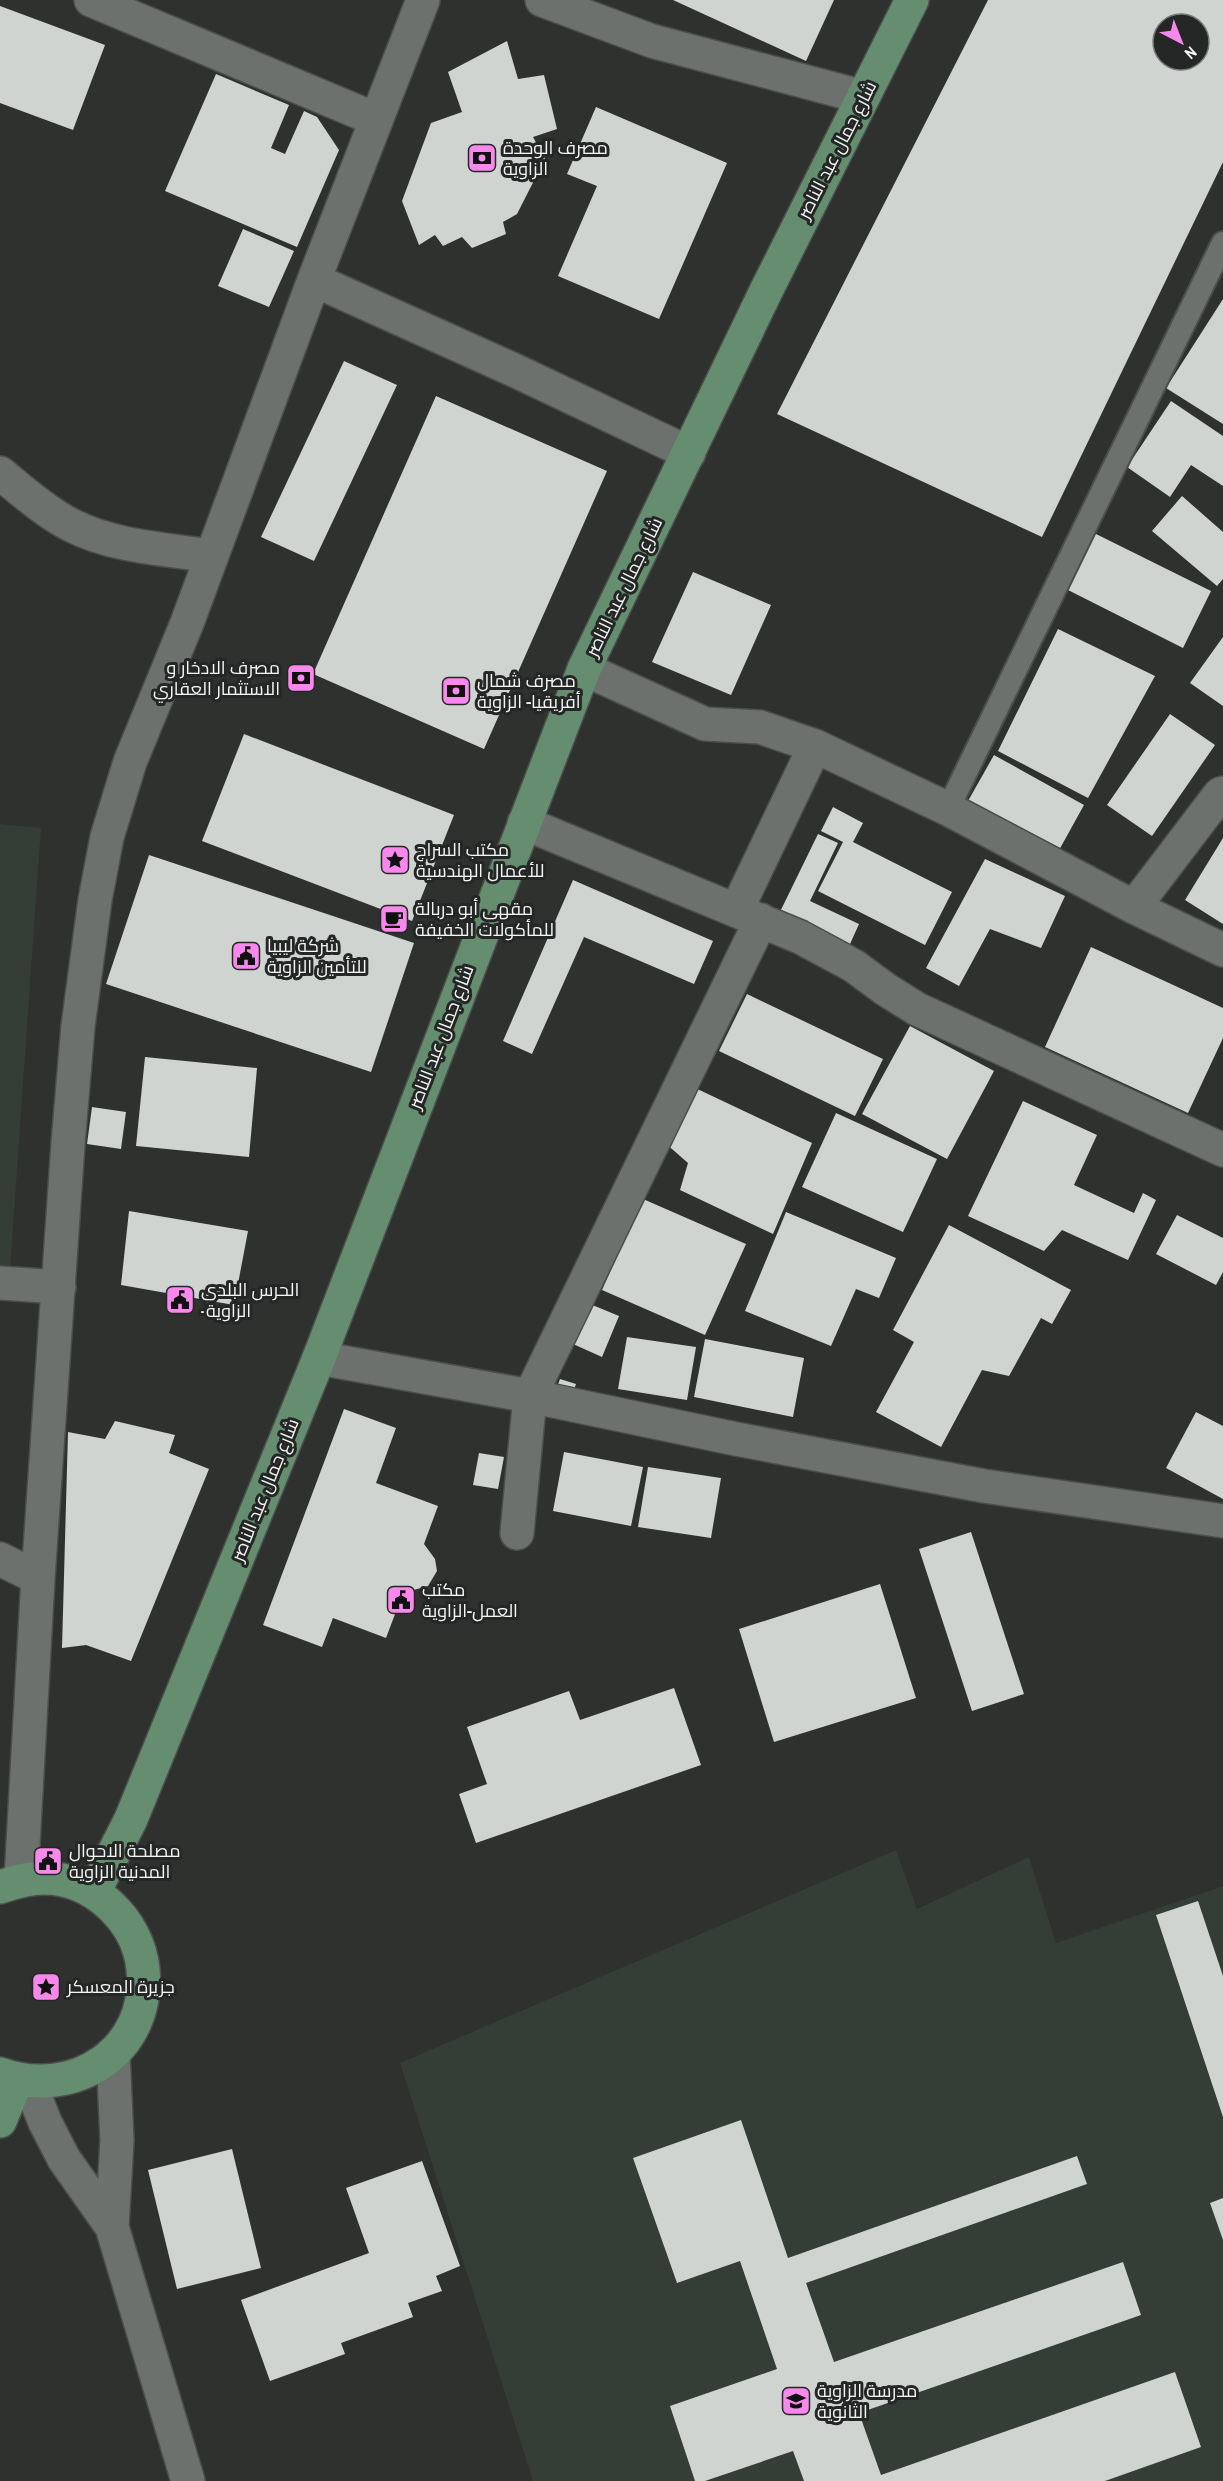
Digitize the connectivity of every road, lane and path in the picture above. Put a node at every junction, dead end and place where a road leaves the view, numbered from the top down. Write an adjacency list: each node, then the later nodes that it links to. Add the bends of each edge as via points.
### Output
1 (92, 0): 6 (street)
2 (423, 0): 6 (street)
3 (542, 0): 5 (street, via 652,41)
4 (912, 0): 5 (main road, شارع جمال عبد الناصر)
5 (863, 97): 9 (main road, شارع جمال عبد الناصر)
6 (375, 119): 8 (street)
7 (1223, 243): 15 (lane)
8 (314, 280): 9 (street); 11 (street)
9 (689, 453): 12 (main road, شارع جمال عبد الناصر)
10 (0, 473): 11 (street, via 70,524 95,536)
11 (211, 556): 22 (street, via 130,762 107,837 78,1026)
12 (584, 669): 13 (street, via 705,724 760,727); 16 (main road, شارع جمال عبد الناصر)
13 (816, 746): 15 (street); 18 (street)
14 (1223, 793): 17 (street)
15 (948, 809): 17 (street)
16 (524, 823): 18 (street); 23 (main road, شارع جمال عبد الناصر)
17 (1134, 907): 19 (street)
18 (749, 914): 20 (street, via 854,966 917,1009); 24 (street)
19 (1223, 950)
20 (1223, 1150)
21 (0, 1283): 22 (street)
22 (59, 1287): 28 (street)
23 (319, 1358): 24 (street); 30 (main road, شارع جمال عبد الناصر, via 131,1819)
24 (530, 1396): 25 (street, via 984,1485); 26 (street)
25 (1223, 1521)
26 (517, 1533)
27 (0, 1559): 28 (street)
28 (38, 1578): 29 (street)
29 (10, 1884): 30 (main road, via 46,1878 71,1882)
30 (94, 1892): 31 (main road, via 127,1924 138,1945 143,1968 138,2014)
31 (113, 2053): 32 (main road, via 95,2068 74,2077 52,2082); 34 (street, via 117,2140)
32 (15, 2079): 33 (main road); 34 (street)
33 (0, 2121)
34 (112, 2228): 35 (street)
35 (188, 2481)

